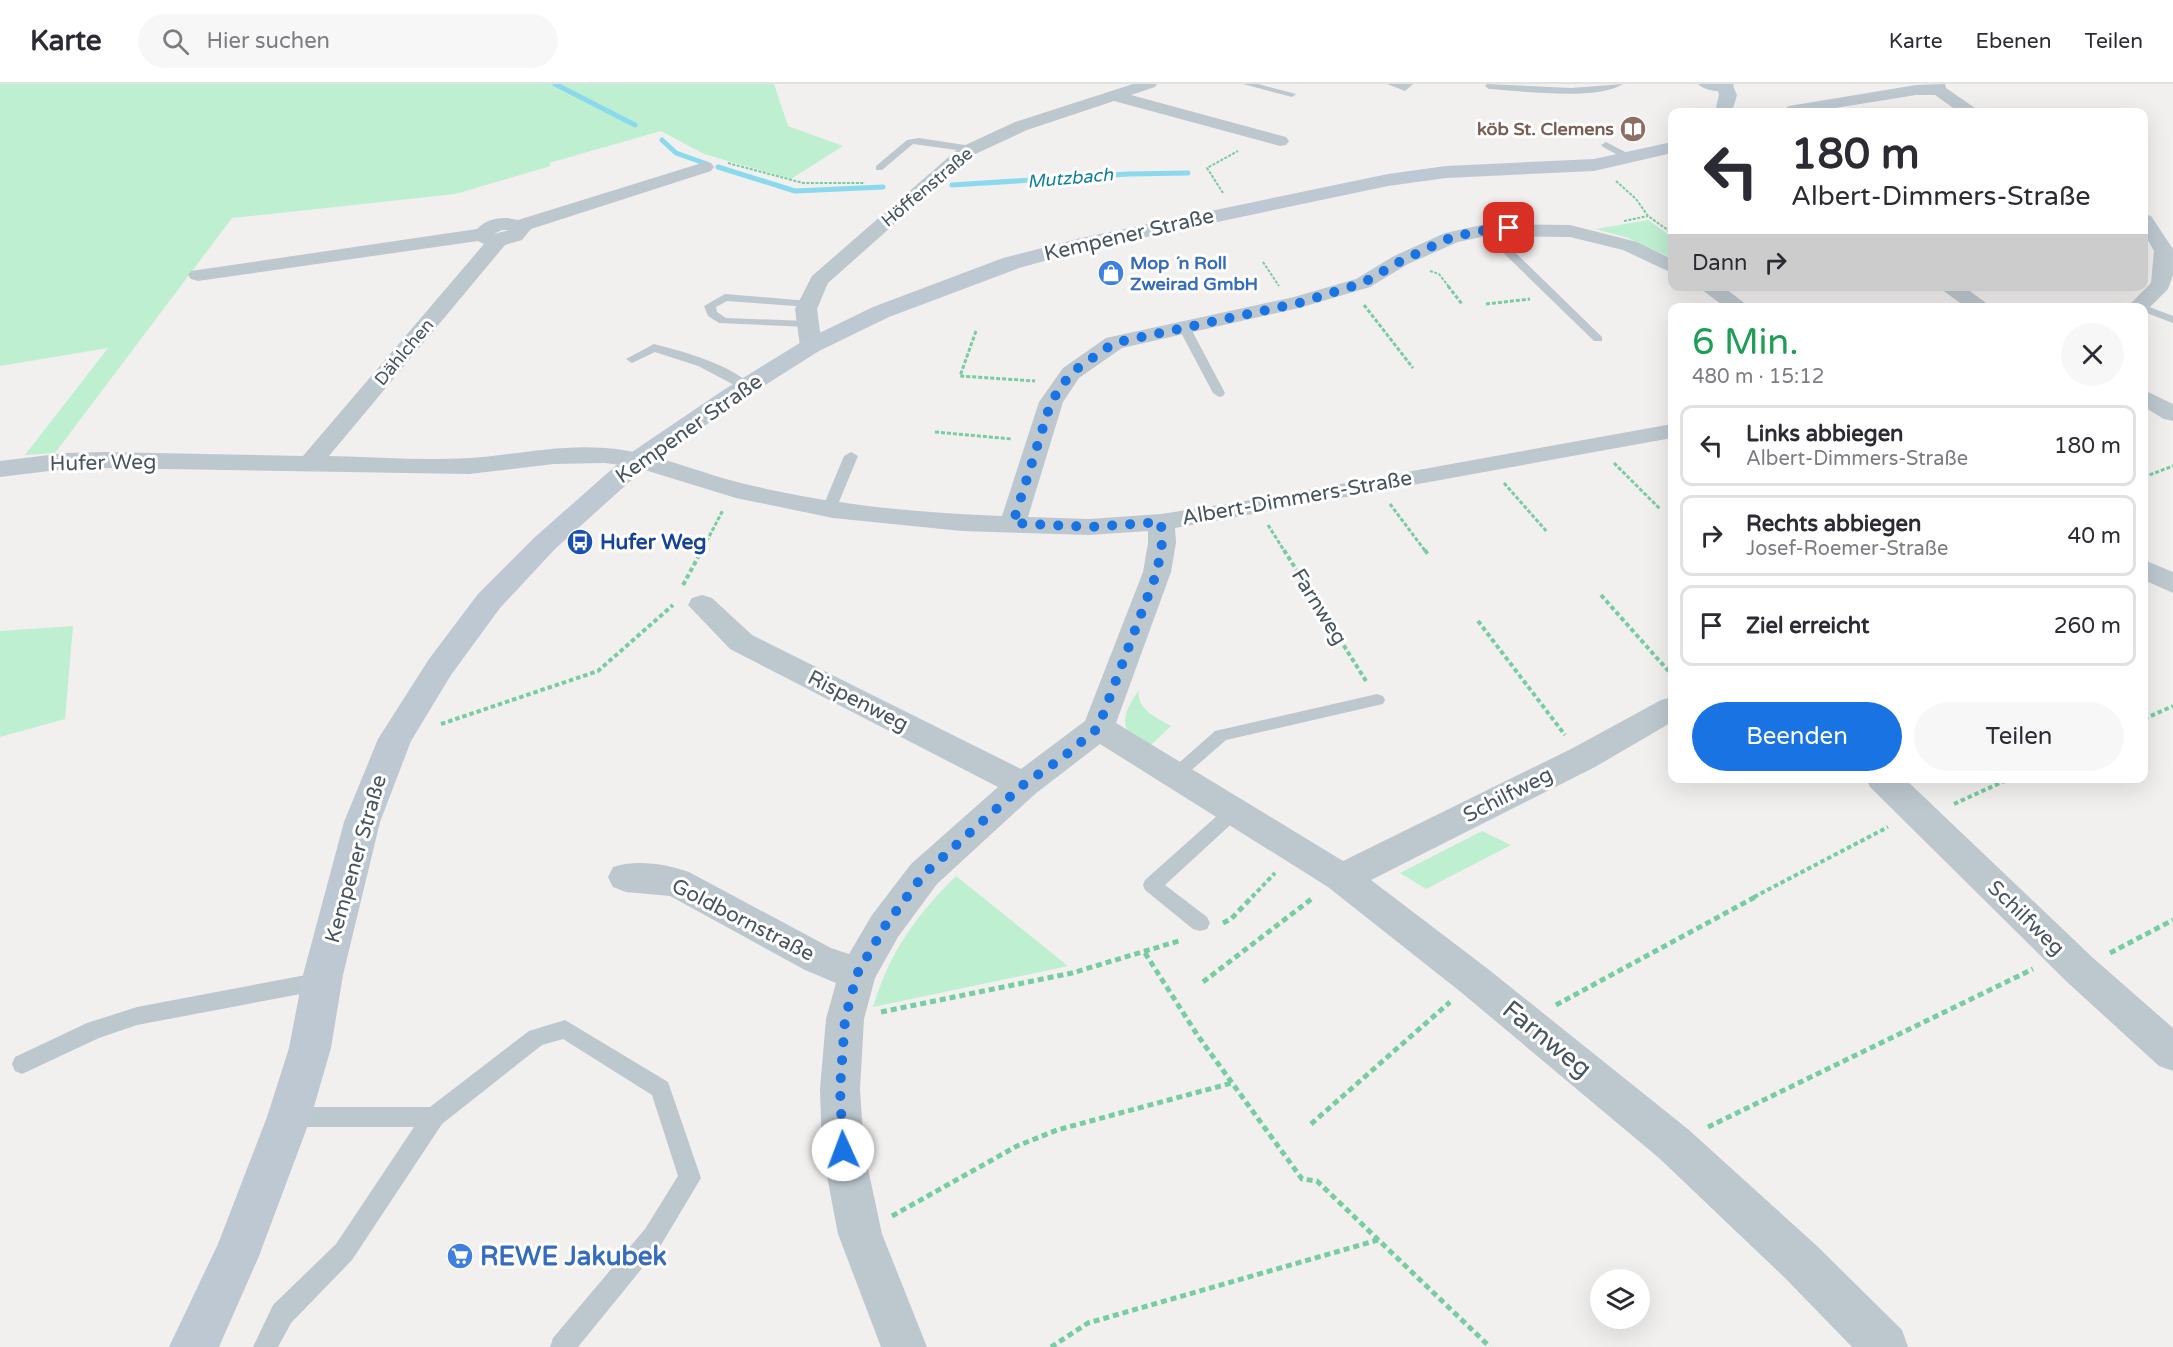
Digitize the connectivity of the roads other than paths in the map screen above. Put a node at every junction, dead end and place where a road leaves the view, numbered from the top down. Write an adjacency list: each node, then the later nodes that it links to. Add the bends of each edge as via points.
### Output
1 (1149, 84): 11 (street, Höffenstraße)
2 (1247, 84): 10 (lane)
3 (1391, 84): 4 (lane)
4 (1409, 84)
5 (1619, 84): 8 (lane, via 1540,90)
6 (1706, 84): 7 (street)
7 (1725, 85): 12 (main road, via 1728,94)
8 (1489, 86)
9 (1938, 87): 13 (street); 14 (street)
10 (1292, 94)
11 (1115, 96): 15 (street); 18 (street, Höffenstraße, via 1021,126)
12 (1725, 108)
13 (1807, 108)
14 (1964, 108)
15 (1272, 139)
16 (1606, 145): 19 (lane)
17 (1668, 148): 19 (main road, Kempener Straße)
18 (971, 149): 21 (lane, via 910,142); 33 (street, Höffenstraße, via 819,280)
19 (1630, 159): 37 (main road, Kempener Straße, via 1594,165 1416,176 1081,244 1011,263)
20 (713, 164): 24 (street, Dählchen, via 519,226 521,231 515,236)
21 (879, 168)
22 (2148, 226): 25 (street)
23 (1486, 230): 26 (street, via 1570,231 1630,246); 36 (street, via 1452,237 1363,283 1299,303); 38 (lane)
24 (491, 237): 27 (street, Dählchen); 47 (street, Dählchen)
25 (2169, 261): 32 (street, via 2161,285)
26 (1668, 265)
27 (198, 275)
28 (1715, 291): 30 (street)
29 (1955, 291): 31 (street)
30 (1733, 303)
31 (1975, 303)
32 (2144, 303)
33 (808, 304): 37 (street, Höffenstraße); 37 (lane, via 725,297 710,306 712,314 723,321)
34 (2148, 310): 35 (lane)
35 (2173, 320)
36 (1184, 327): 41 (lane); 51 (street, via 1114,343 1071,373 1051,402)
37 (810, 335): 40 (main road, Kempener Straße)
38 (1598, 339)
39 (632, 359): 40 (lane, via 654,348 689,357)
40 (746, 386): 46 (main road, Kempener Straße)
41 (1219, 393)
42 (2148, 399): 43 (street)
43 (2173, 414)
44 (1668, 432): 50 (street, Albert-Dimmers-Straße)
45 (851, 456): 49 (lane)
46 (638, 460): 47 (street, Hufer Weg, via 579,455 469,466); 49 (street, Albert-Dimmers-Straße, via 736,490); 66 (main road, Kempener Straße, via 545,543 489,601 440,668 395,740 362,822)
47 (310, 463): 48 (street, Hufer Weg, via 105,460)
48 (0, 469)
49 (829, 509): 51 (street, Albert-Dimmers-Straße, via 962,523)
50 (1161, 522): 51 (street, Albert-Dimmers-Straße, via 1089,527); 57 (street, via 1157,572)
51 (1013, 523)
52 (2148, 570): 53 (street)
53 (2173, 584)
54 (687, 597): 60 (street, Rispenweg, via 741,642)
55 (1377, 700): 58 (lane, via 1221,735)
56 (1668, 710): 62 (street, Schilfweg, via 1582,758 1372,864)
57 (1098, 728): 58 (street, Farnweg); 60 (street)
58 (1173, 776): 61 (street, Farnweg)
59 (1887, 783): 67 (street, Schilfweg, via 2071,962)
60 (1023, 785): 65 (street, via 924,874 885,926)
61 (1233, 812): 62 (street, Farnweg); 64 (lane, via 1152,885)
62 (1340, 876): 75 (street, Farnweg, via 1527,1022 1674,1144 1801,1262)
63 (626, 877): 65 (street, Goldbornstraße, via 676,882 818,959)
64 (1208, 925)
65 (857, 974): 74 (street, via 845,1019 840,1089 843,1150 860,1234)
66 (322, 981): 68 (lane, via 137,1016 94,1030); 69 (main road, Kempener Straße, via 310,1048)
67 (2173, 1053)
68 (22, 1064)
69 (289, 1117): 70 (lane); 71 (main road, Kempener Straße, via 236,1257)
70 (434, 1117): 72 (lane, via 344,1252 282,1314); 73 (lane, via 536,1038 565,1029 660,1089 690,1178 653,1237)
71 (194, 1347)
72 (265, 1347)
73 (562, 1347)
74 (904, 1347)
75 (1885, 1347)

